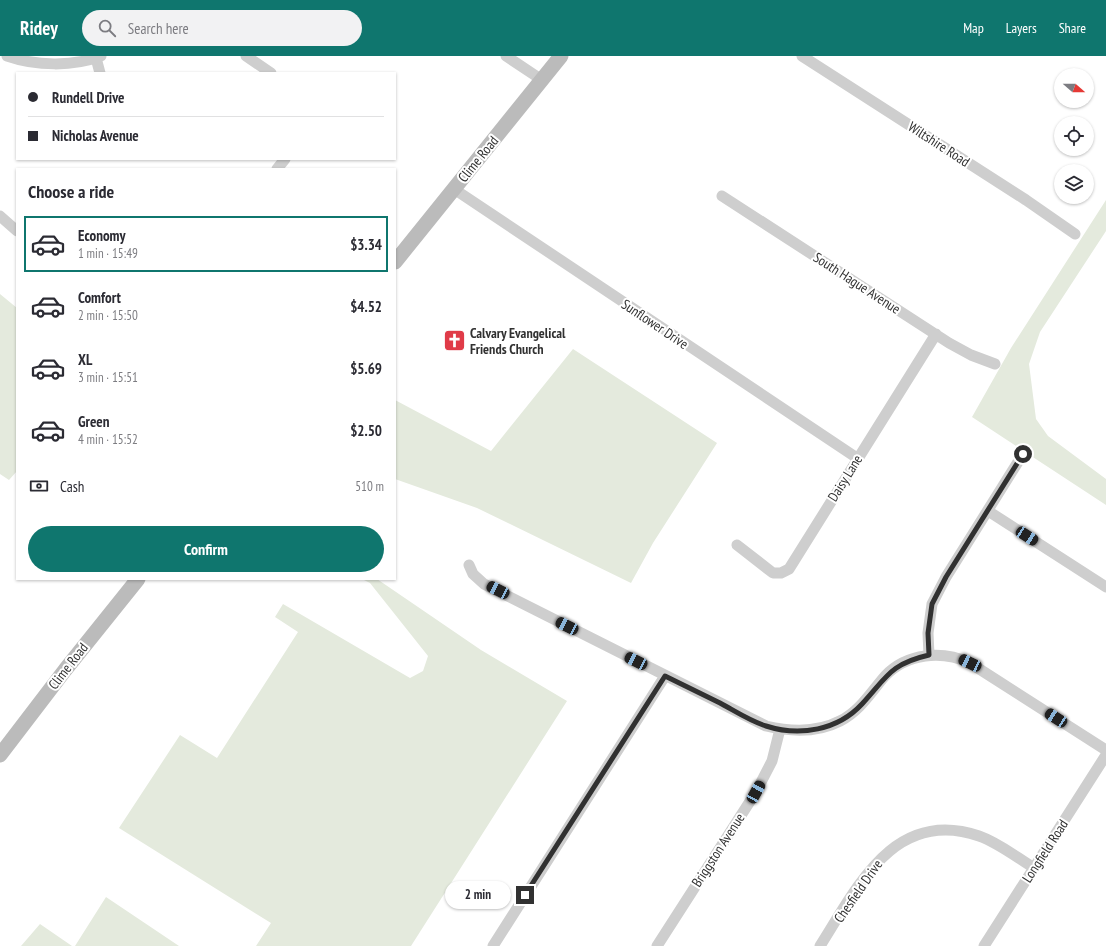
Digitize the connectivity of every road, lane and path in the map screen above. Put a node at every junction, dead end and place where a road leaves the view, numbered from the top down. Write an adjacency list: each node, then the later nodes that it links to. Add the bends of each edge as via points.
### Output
1 (7, 56): 6 (street, via 20,61 45,63 71,63)
2 (246, 56): 8 (street)
3 (506, 56): 9 (street)
4 (561, 56): 9 (main road, Clime Road)
5 (802, 56): 16 (street, Wiltshire Road)
6 (99, 57): 7 (street)
7 (100, 72)
8 (270, 72)
9 (542, 80): 12 (main road, Clime Road)
10 (284, 160): 11 (street)
11 (278, 168)
12 (454, 189): 17 (main road, Clime Road); 21 (street, Sunflower Drive)
13 (722, 196): 18 (street, South Hague Avenue)
14 (0, 216): 15 (street)
15 (16, 230)
16 (1075, 234)
17 (396, 261)
18 (936, 334): 19 (street, South Hague Avenue, via 971,355); 21 (street, Daisy Lane)
19 (995, 364)
20 (1023, 454): 22 (street)
21 (857, 458): 23 (street, Daisy Lane, via 788,568 781,573 773,573)
22 (988, 511): 26 (street); 27 (street, via 932,604 928,633)
23 (736, 545)
24 (469, 565): 28 (street, via 473,574 484,584)
25 (137, 580): 31 (main road, Clime Road)
26 (1106, 587)
27 (929, 655): 29 (street, via 915,658 886,675 862,704 840,721 814,730); 30 (street, via 950,656 970,663)
28 (665, 676): 29 (street, via 753,720); 34 (street)
29 (780, 729): 35 (street, Briggston Avenue, via 772,761 756,792)
30 (1106, 750)
31 (0, 755)
32 (1106, 755): 33 (street, Longfield Road)
33 (1034, 868): 36 (street, Chesfield Drive, via 996,844 961,831 938,830 902,840 882,856 868,873); 37 (street, Longfield Road)
34 (493, 946)
35 (657, 946)
36 (820, 946)
37 (984, 946)

